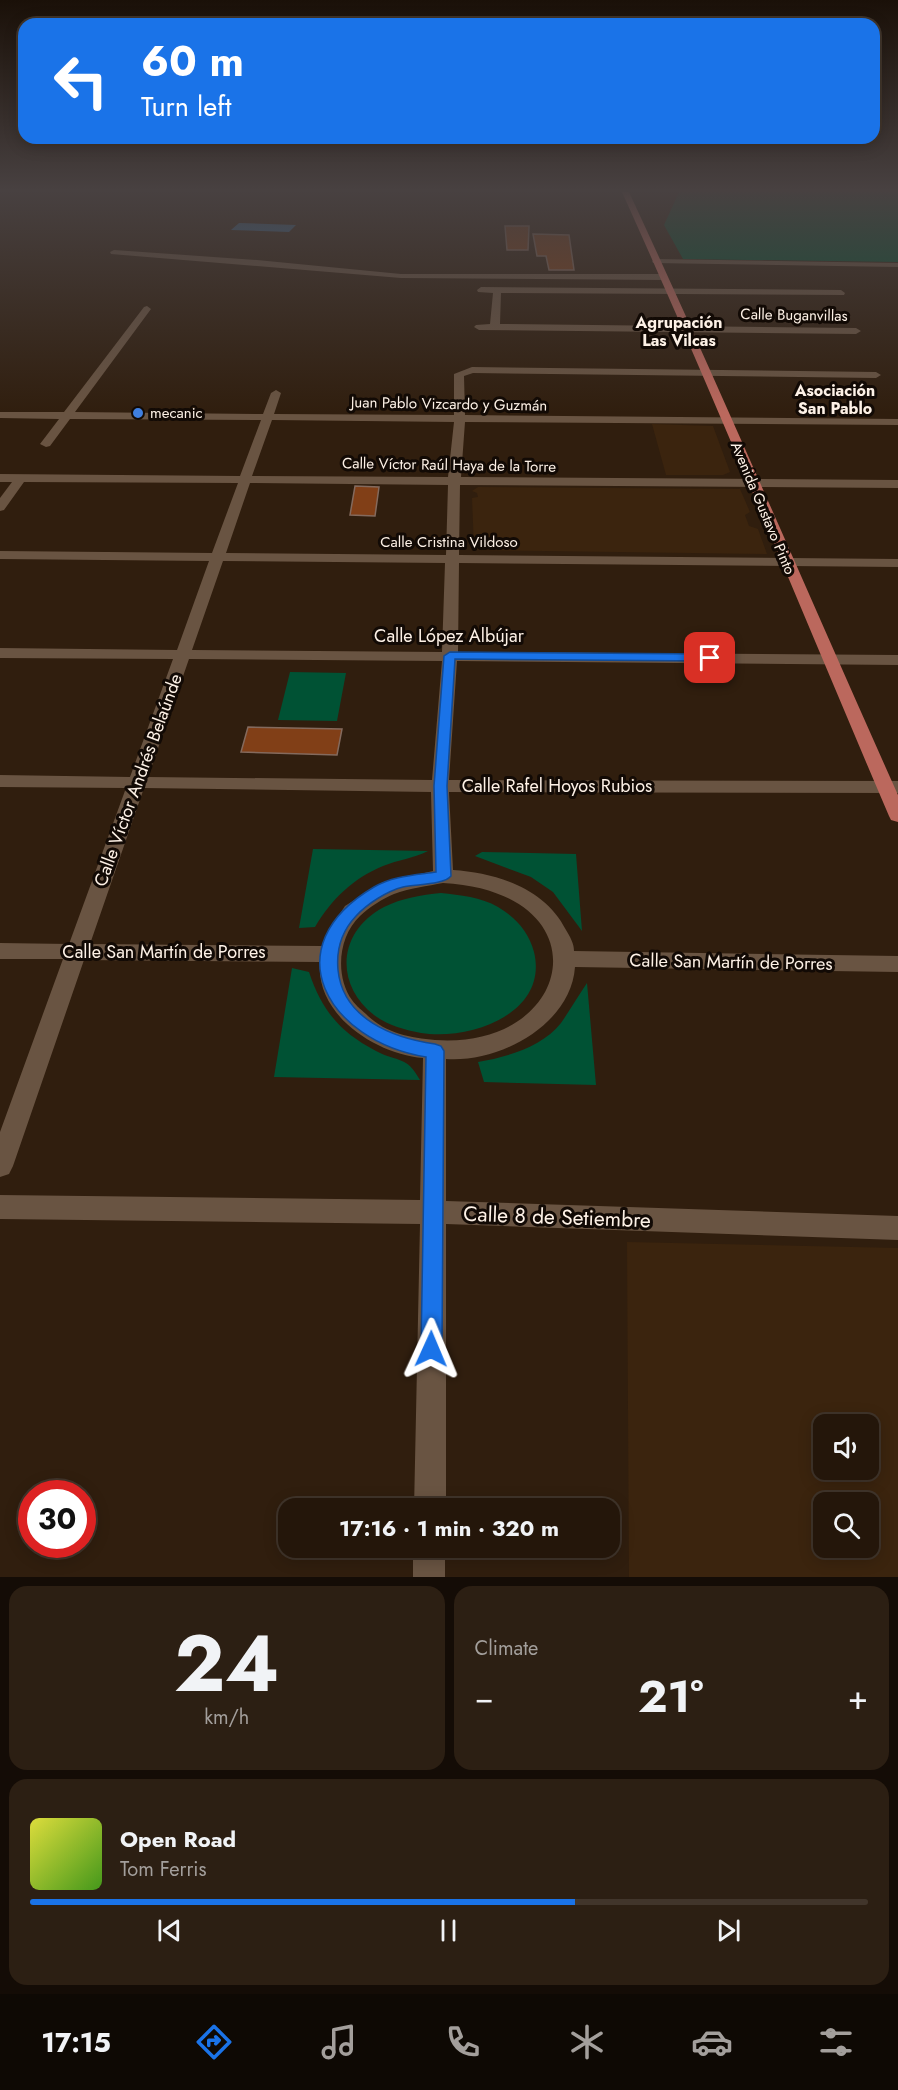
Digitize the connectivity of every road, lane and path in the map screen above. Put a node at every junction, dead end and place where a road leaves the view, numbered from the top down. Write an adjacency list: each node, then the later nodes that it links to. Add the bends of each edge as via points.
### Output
1 (294, 266): 3 (street, via 401,276)
2 (658, 266): 3 (main road, Avenida Gustavo Pinto)
3 (663, 277): 6 (main road, Avenida Gustavo Pinto)
4 (481, 290): 5 (street)
5 (497, 290): 6 (street); 9 (street)
6 (670, 292): 7 (street); 11 (main road, Avenida Gustavo Pinto)
7 (841, 293)
8 (147, 309): 17 (street)
9 (495, 326): 10 (street, Calle Buganvillas); 11 (street, Calle Buganvillas)
10 (479, 327)
11 (688, 328): 12 (street, Calle Buganvillas); 13 (main road, Avenida Gustavo Pinto)
12 (856, 331)
13 (706, 372): 14 (street); 19 (street, via 472,370 459,374); 20 (main road, Avenida Gustavo Pinto)
14 (876, 375)
15 (276, 393): 18 (street, Calle Víctor Andrés Belaúnde)
16 (0, 415): 17 (street, Juan Pablo Vizcardo y Guzmán)
17 (67, 416): 18 (street, Juan Pablo Vizcardo y Guzmán); 22 (street)
18 (268, 417): 19 (street, Juan Pablo Vizcardo y Guzmán); 25 (street, Calle Víctor Andrés Belaúnde)
19 (460, 419): 20 (street, Juan Pablo Vizcardo y Guzmán); 26 (street)
20 (726, 422): 21 (street, Juan Pablo Vizcardo y Guzmán); 27 (main road, Avenida Gustavo Pinto)
21 (898, 422)
22 (46, 444)
23 (0, 478): 24 (street, Calle Víctor Raúl Haya de la Torre)
24 (20, 479): 25 (street, Calle Víctor Raúl Haya de la Torre); 29 (street)
25 (246, 480): 26 (street, Calle Víctor Raúl Haya de la Torre); 31 (street, Calle Víctor Andrés Belaúnde)
26 (454, 483): 27 (street, Calle Víctor Raúl Haya de la Torre); 32 (street)
27 (753, 484): 28 (street, Calle Víctor Raúl Haya de la Torre); 33 (main road, Avenida Gustavo Pinto)
28 (898, 484)
29 (0, 507)
30 (0, 555): 31 (street, Calle Cristina Vildoso)
31 (218, 557): 32 (street, Calle Cristina Vildoso); 36 (street, Calle Víctor Andrés Belaúnde)
32 (451, 558): 33 (street, Calle Cristina Vildoso); 37 (street)
33 (786, 561): 34 (street, Calle Cristina Vildoso); 38 (main road, Avenida Gustavo Pinto)
34 (898, 563)
35 (0, 653): 36 (street, Calle López Albújar)
36 (183, 654): 37 (street, Calle López Albújar); 41 (street, Calle Víctor Andrés Belaúnde)
37 (450, 656): 38 (street, Calle López Albújar); 42 (street)
38 (829, 659): 39 (street, Calle López Albújar); 43 (main road, Avenida Gustavo Pinto)
39 (898, 660)
40 (0, 781): 41 (street, Calle Rafel Hoyos Rubios)
41 (138, 782): 42 (street, Calle Rafel Hoyos Rubios); 47 (street, Calle Víctor Andrés Belaúnde)
42 (440, 786): 43 (street, Calle Rafel Hoyos Rubios); 45 (street)
43 (892, 787): 44 (main road, Avenida Gustavo Pinto)
44 (898, 816)
45 (443, 876): 48 (street, via 400,882 364,900 340,924); 49 (street, via 487,881 525,898 553,925)
46 (0, 951): 47 (street, Calle San Martín de Porres)
47 (76, 952): 48 (street, Calle San Martín de Porres); 52 (street, Calle Víctor Andrés Belaúnde)
48 (328, 954): 51 (street, via 331,986 351,1015 386,1039)
49 (565, 959): 50 (street, Calle San Martín de Porres); 51 (street, via 557,995 530,1026 487,1046)
50 (898, 964)
51 (435, 1051): 54 (street)
52 (0, 1166)
53 (0, 1207): 54 (street, Calle 8 de Setiembre)
54 (433, 1212): 55 (street, Calle 8 de Setiembre); 56 (street)
55 (898, 1228)
56 (430, 1498)
57 (429, 1558): 58 (street)
58 (429, 1577)

